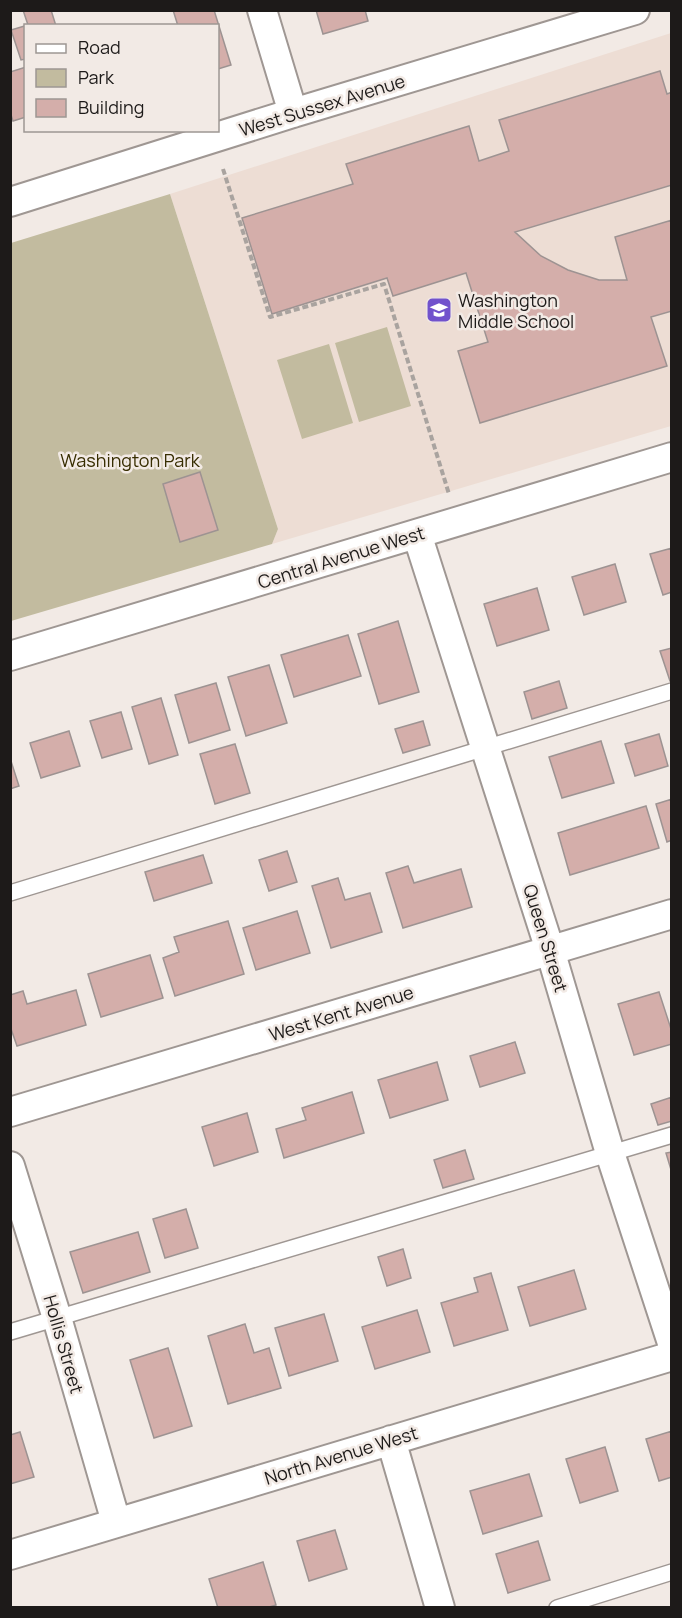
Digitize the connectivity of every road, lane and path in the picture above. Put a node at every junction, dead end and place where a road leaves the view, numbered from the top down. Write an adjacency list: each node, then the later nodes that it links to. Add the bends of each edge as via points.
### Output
1 (262, 10): 3 (street)
2 (635, 10): 3 (street, West Sussex Avenue)
3 (294, 113): 5 (street, West Sussex Avenue)
4 (223, 169): 7 (path, via 270,317 384,284)
5 (10, 202)
6 (672, 457): 8 (street, Central Avenue West)
7 (449, 494)
8 (417, 534): 9 (street, Central Avenue West); 11 (street, Queen Street)
9 (10, 656)
10 (672, 691): 11 (lane)
11 (486, 747): 12 (lane); 14 (street, Queen Street)
12 (10, 892)
13 (672, 915): 14 (street, West Kent Avenue)
14 (550, 950): 15 (street, West Kent Avenue); 17 (street, Queen Street)
15 (10, 1112)
16 (672, 1135): 17 (lane)
17 (610, 1153): 19 (lane); 21 (street, Queen Street)
18 (10, 1166): 19 (street, Hollis Street)
19 (57, 1318): 20 (lane); 24 (street, Hollis Street)
20 (10, 1332)
21 (672, 1343)
22 (672, 1356): 23 (street, North Avenue West)
23 (391, 1440): 24 (street, North Avenue West); 27 (street)
24 (116, 1522): 25 (street, North Avenue West)
25 (10, 1555)
26 (672, 1572): 28 (lane)
27 (440, 1608)
28 (557, 1608)

